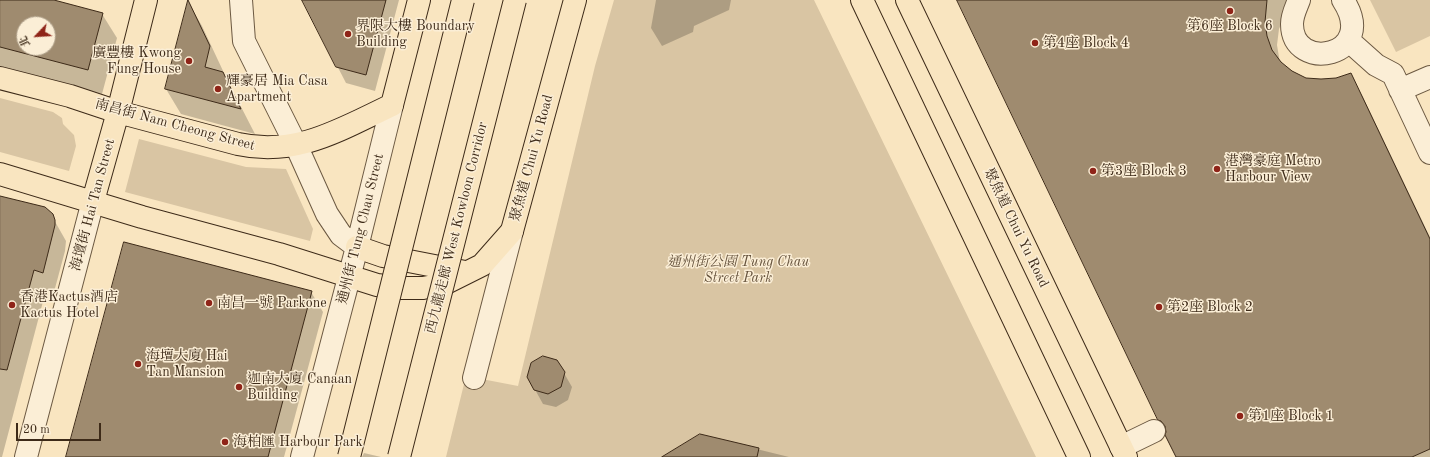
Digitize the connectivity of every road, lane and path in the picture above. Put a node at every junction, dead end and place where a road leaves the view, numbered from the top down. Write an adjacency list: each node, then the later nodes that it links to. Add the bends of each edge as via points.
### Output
1 (146, 0): 16 (main road, 海壇街 Hai Tan Street)
2 (241, 0): 17 (street, via 244,41)
3 (419, 0): 15 (main road, 通州街 Tung Chau Street)
4 (463, 0): 30 (main road, bridge)
5 (515, 0): 31 (main road, 西九龍走廊 West Kowloon Corridor, bridge)
6 (575, 0): 21 (main road, 聚魚道 Chui Yu Road)
7 (862, 0): 32 (main road)
8 (907, 0): 27 (main road, 聚魚道 Chui Yu Road)
9 (1299, 0): 11 (street, via 1292,23 1293,32 1302,47 1318,54 1328,54)
10 (1343, 0): 11 (street, via 1352,18 1352,32)
11 (1348, 40): 14 (street, via 1376,65 1393,74)
12 (1430, 77): 14 (street)
13 (0, 78): 16 (main road, 南昌街 Nam Cheong Street, via 70,96)
14 (1400, 90): 18 (street)
15 (392, 104): 17 (main road, 南昌街 Nam Cheong Street, via 319,139); 22 (street, 通州街 Tung Chau Street)
16 (118, 112): 17 (main road, 南昌街 Nam Cheong Street, via 251,147); 20 (main road, 海壇街 Hai Tan Street)
17 (296, 145): 22 (street, via 327,214 341,234)
18 (1430, 153)
19 (0, 174): 20 (main road)
20 (93, 202): 24 (main road); 28 (street, 海壇街 Hai Tan Street)
21 (512, 231): 23 (main road, 聚魚道 Chui Yu Road, via 482,265); 25 (street)
22 (357, 248): 23 (main road, via 383,256); 24 (street, 通州街 Tung Chau Street)
23 (468, 273): 24 (main road, 聚魚道 Chui Yu Road, via 444,284 423,288 377,285)
24 (350, 276): 29 (street, 通州街 Tung Chau Street)
25 (474, 378)
26 (1154, 431): 27 (street)
27 (1123, 452)
28 (26, 457)
29 (302, 457)
30 (349, 457)
31 (399, 457)
32 (1079, 457)

